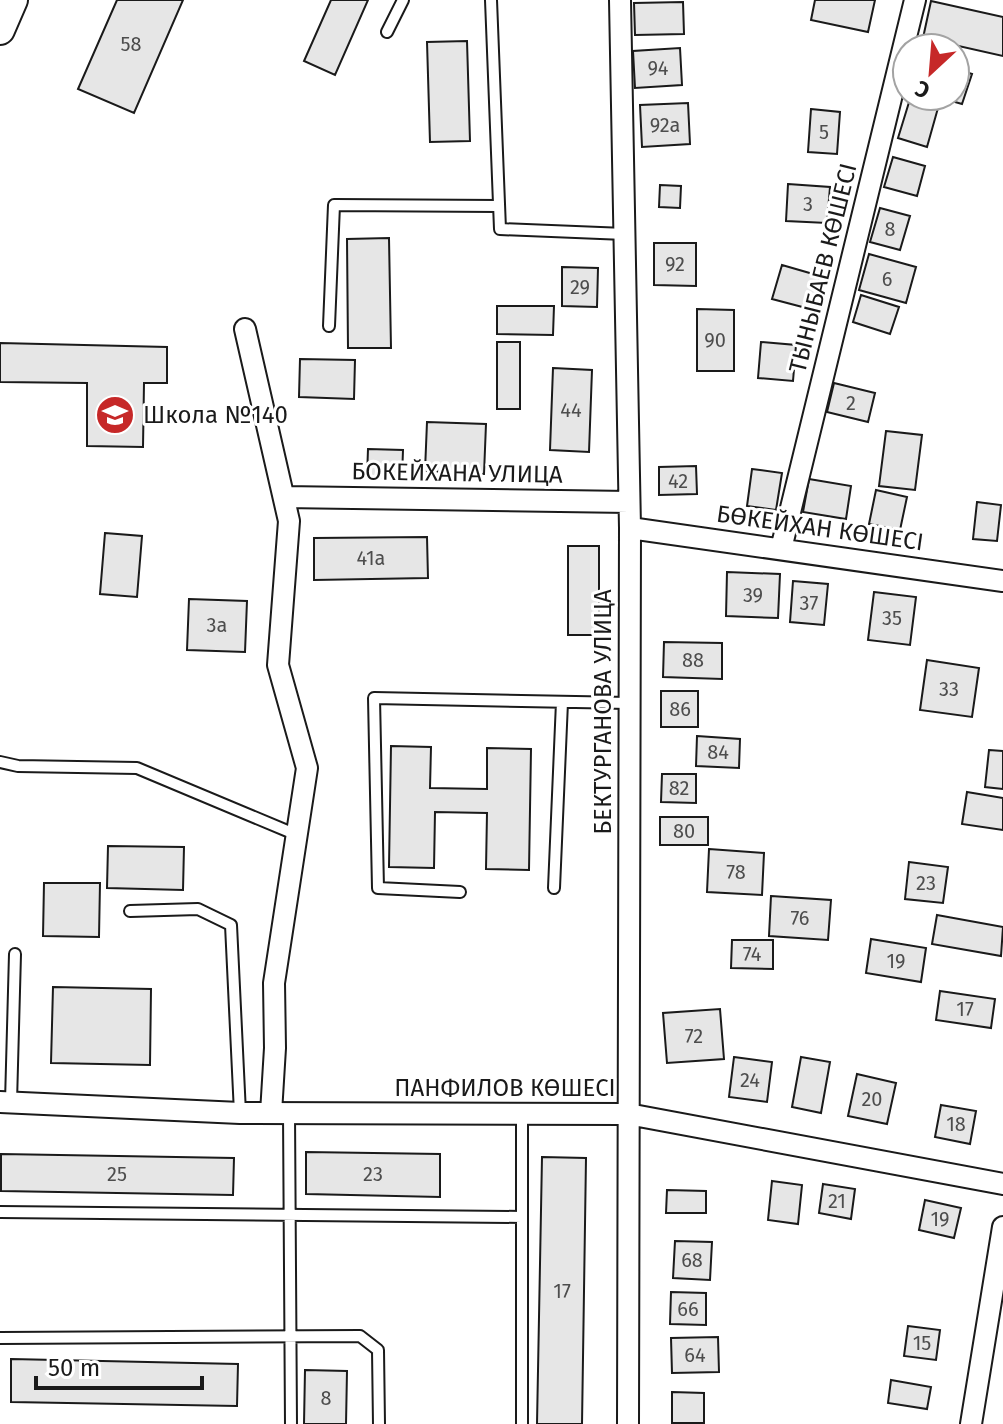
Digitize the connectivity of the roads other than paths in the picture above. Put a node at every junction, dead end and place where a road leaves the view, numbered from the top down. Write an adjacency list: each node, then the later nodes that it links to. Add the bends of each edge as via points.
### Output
1 (13, 0): 6 (main road)
2 (403, 0): 7 (lane)
3 (491, 0): 8 (lane)
4 (620, 0): 9 (street, БЕКТУРГАНОВА УЛИЦА)
5 (915, 0): 15 (street, ТЫНЫБАЕВ КӨШЕСІ)
6 (0, 30)
7 (387, 32)
8 (499, 206): 9 (lane, via 500,229); 10 (lane, via 334,205)
9 (625, 234): 13 (street, БЕКТУРГАНОВА УЛИЦА)
10 (329, 326)
11 (245, 329): 12 (street)
12 (284, 497): 13 (street, БОКЕЙХАНА УЛИЦА); 20 (street, via 289,521 278,665 307,768)
13 (629, 502): 14 (street, БЕКТУРГАНОВА УЛИЦА)
14 (630, 528): 15 (street, БӨКЕЙХАН КӨШЕСІ); 18 (street, БЕКТУРГАНОВА УЛИЦА)
15 (781, 549): 16 (street, БӨКЕЙХАН КӨШЕСІ)
16 (1003, 581)
17 (562, 702): 18 (lane); 21 (lane); 22 (lane, via 374,698 378,888)
18 (629, 703): 29 (street, БЕКТУРГАНОВА УЛИЦА)
19 (0, 762): 20 (lane, via 137,768)
20 (297, 835): 27 (street, via 274,983)
21 (554, 888)
22 (460, 892)
23 (130, 911): 26 (lane, via 198,909 231,925)
24 (15, 954): 25 (lane)
25 (6, 1102): 26 (street, ПАНФИЛОВ КӨШЕСІ)
26 (240, 1113): 27 (street, ПАНФИЛОВ КӨШЕСІ)
27 (280, 1113): 28 (street, ПАНФИЛОВ КӨШЕСІ); 32 (lane)
28 (522, 1114): 29 (street, ПАНФИЛОВ КӨШЕСІ); 33 (lane)
29 (628, 1114): 30 (street, ПАНФИЛОВ КӨШЕСІ); 40 (street, БЕКТУРГАНОВА УЛИЦА)
30 (1003, 1184)
31 (0, 1212): 32 (lane)
32 (290, 1213): 33 (lane); 35 (lane)
33 (522, 1217): 39 (lane)
34 (1003, 1227): 41 (street)
35 (291, 1335): 36 (lane); 37 (lane); 38 (lane, via 360,1336 371,1342 380,1362)
36 (0, 1338)
37 (291, 1424)
38 (379, 1424)
39 (522, 1424)
40 (628, 1424)
41 (971, 1424)

